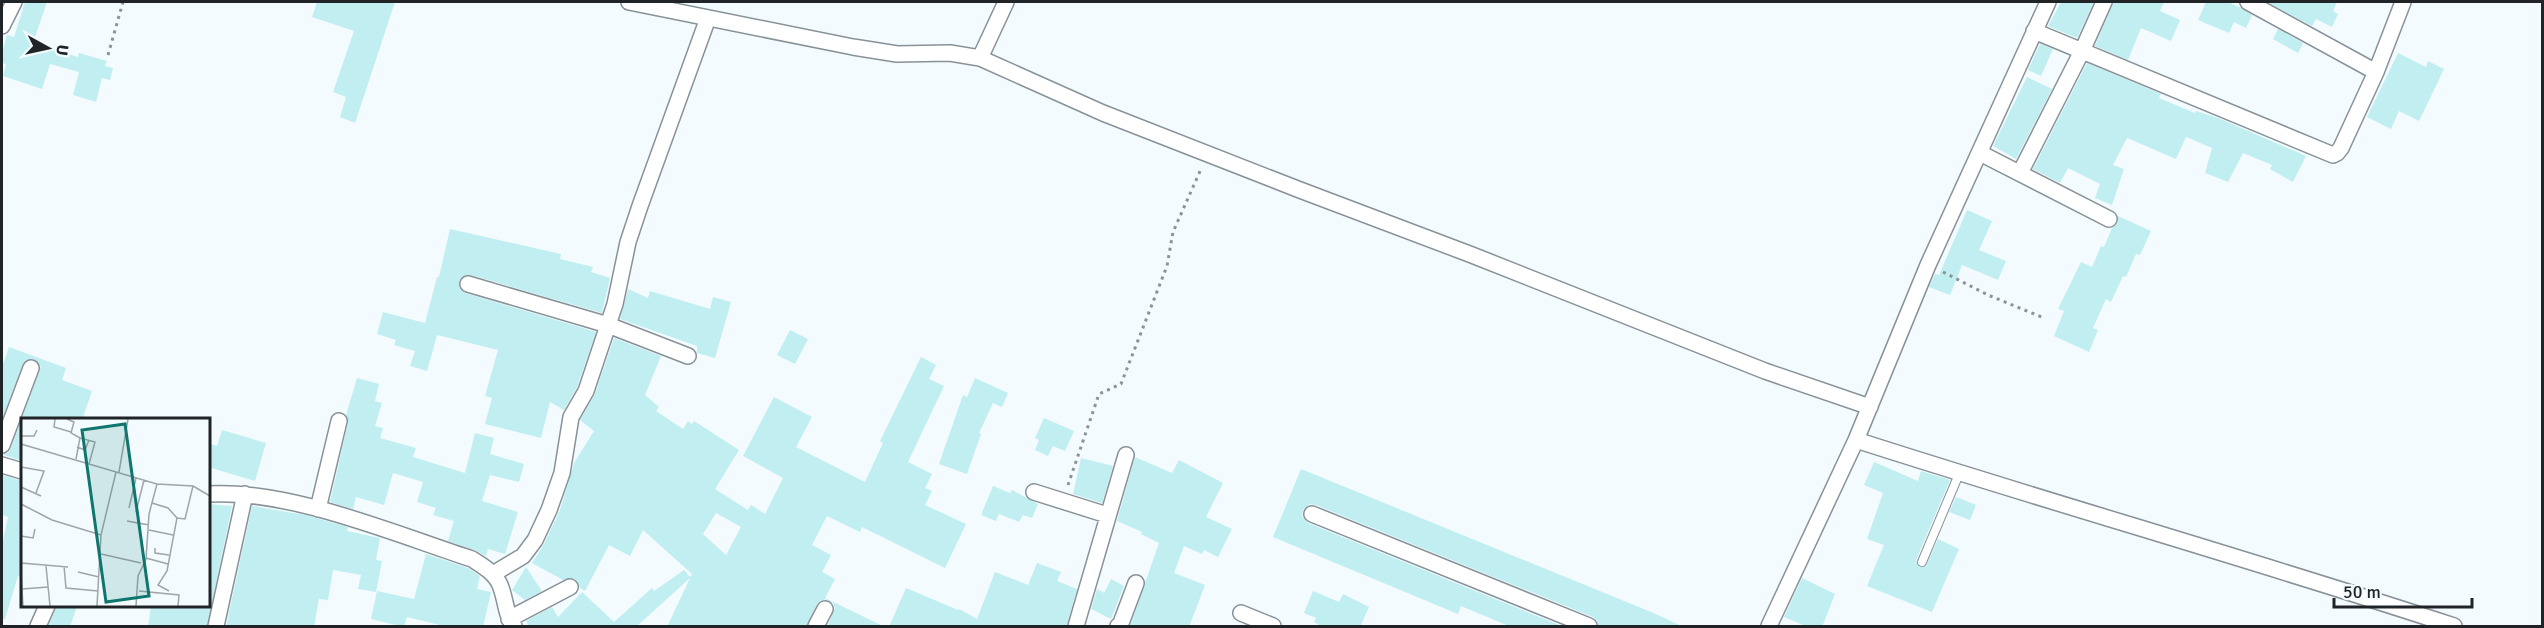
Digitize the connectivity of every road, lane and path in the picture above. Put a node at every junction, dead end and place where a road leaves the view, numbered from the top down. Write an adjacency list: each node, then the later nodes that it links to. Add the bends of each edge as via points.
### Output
1 (14, 2): 10 (street)
2 (123, 2): 13 (path)
3 (629, 2): 9 (street)
4 (1006, 2): 14 (street)
5 (2048, 2): 11 (street)
6 (2104, 2): 12 (street)
7 (2248, 2): 15 (street)
8 (2403, 2): 15 (street)
9 (708, 18): 14 (street, via 897,54 950,53); 23 (street, via 628,242)
10 (2, 26)
11 (2034, 31): 12 (street); 16 (street)
12 (2082, 51): 15 (street, via 2332,154 2342,148); 18 (street)
13 (108, 55)
14 (980, 58): 17 (street)
15 (2376, 72)
16 (1980, 153): 18 (street); 20 (street)
17 (1208, 154): 26 (street, via 1765,371); 37 (path, via 1173,232 1167,266 1122,384 1099,394)
18 (2019, 174): 19 (street)
19 (2109, 219)
20 (1928, 265): 22 (path); 26 (street)
21 (468, 284): 23 (street)
22 (2044, 318)
23 (608, 325): 24 (street); 42 (street, via 586,391 571,417 562,473 535,540 523,556)
24 (688, 356)
25 (31, 368): 29 (street)
26 (1870, 407): 28 (street)
27 (339, 421): 38 (street)
28 (1856, 440): 33 (street); 56 (street)
29 (2, 445)
30 (1126, 455): 40 (street)
31 (2, 465): 32 (street)
32 (21, 471)
33 (1959, 474): 41 (lane); 57 (street)
34 (1034, 492): 37 (street)
35 (210, 494): 36 (street)
36 (245, 494): 38 (street); 51 (street)
37 (1063, 501): 40 (street)
38 (318, 508): 42 (street, via 472,559)
39 (1312, 514): 55 (street)
40 (1107, 515): 49 (street)
41 (1922, 562)
42 (493, 574): 48 (street)
43 (1136, 583): 53 (street)
44 (570, 587): 48 (street)
45 (47, 607): 50 (street)
46 (825, 609): 52 (street)
47 (1241, 613): 54 (street)
48 (511, 623)
49 (1079, 626)
50 (38, 627)
51 (216, 627)
52 (816, 627)
53 (1118, 627)
54 (1273, 627)
55 (1589, 627)
56 (1769, 627)
57 (2454, 627)

